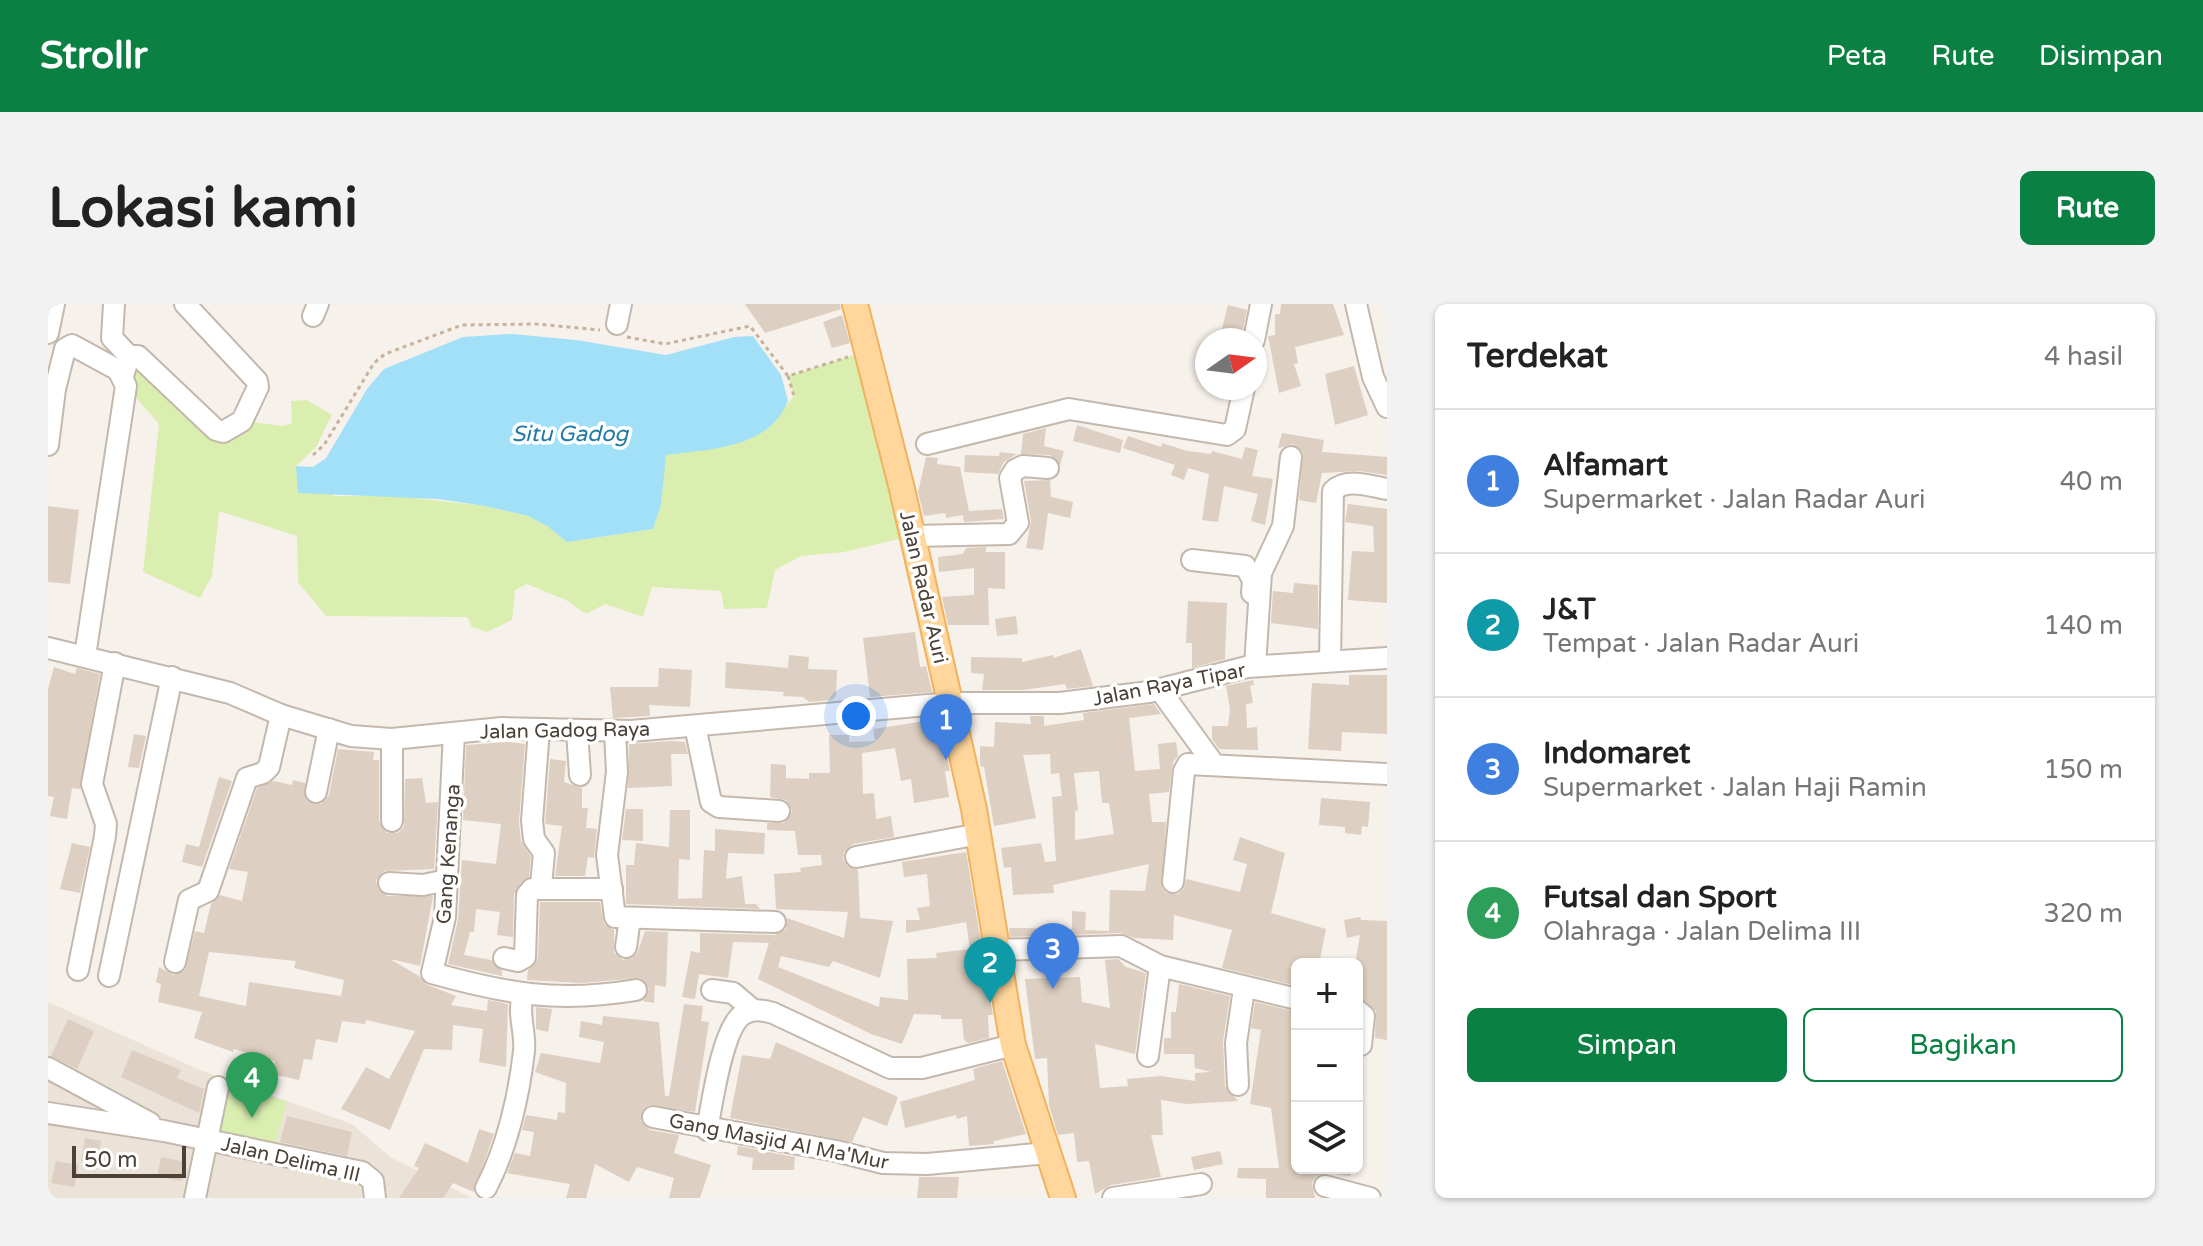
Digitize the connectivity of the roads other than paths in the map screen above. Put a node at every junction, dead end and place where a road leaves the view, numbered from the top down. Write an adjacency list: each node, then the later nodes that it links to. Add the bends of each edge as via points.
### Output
1 (54, 304): 8 (street)
2 (114, 304): 9 (street, via 112,338)
3 (185, 304): 9 (street, via 257,381 237,426 216,430 144,359)
4 (855, 304): 19 (main road, Jalan Radar Auri)
5 (1261, 304): 7 (street)
6 (1356, 304): 13 (street, via 1373,377)
7 (1256, 328)
8 (48, 333)
9 (129, 356): 10 (street)
10 (123, 376): 11 (street, via 72,345 65,349); 22 (street, via 126,386)
11 (52, 389): 15 (street)
12 (1241, 400): 14 (street, via 1235,429 1227,435 1058,410)
13 (1387, 407)
14 (927, 444)
15 (48, 445)
16 (1291, 457): 26 (street, via 1283,526 1261,573)
17 (1048, 468): 19 (street, via 1023,466 1010,478 1018,523 1009,534)
18 (1387, 489): 24 (street, via 1351,484 1333,491)
19 (912, 536): 29 (main road, Jalan Radar Auri)
20 (1192, 560): 26 (street, via 1251,571)
21 (48, 648): 22 (street, Jalan Gadog Raya)
22 (85, 656): 25 (street, Jalan Gadog Raya)
23 (1387, 658): 24 (street, Jalan Raya Tipar)
24 (1330, 660): 26 (street, Jalan Raya Tipar)
25 (115, 663): 27 (street, Jalan Gadog Raya); 58 (street, via 92,784 105,836)
26 (1251, 667): 28 (street, Jalan Raya Tipar)
27 (172, 677): 30 (street, Jalan Gadog Raya); 59 (street)
28 (1160, 690): 29 (street, Jalan Raya Tipar, via 1060,703); 38 (street)
29 (951, 703): 31 (street, Jalan Gadog Raya); 44 (main road, Jalan Radar Auri)
30 (281, 715): 32 (street, Jalan Gadog Raya); 56 (street, via 269,767 247,778 208,891 189,900)
31 (695, 726): 35 (street, Jalan Gadog Raya); 42 (street, via 711,802)
32 (329, 729): 37 (street, Jalan Gadog Raya); 41 (street)
33 (539, 729): 34 (street, Jalan Gadog Raya); 36 (street, Jalan Gadog Raya); 49 (street, via 532,821 534,839 544,853)
34 (577, 731): 35 (street, Jalan Gadog Raya); 40 (street)
35 (615, 732): 50 (street, via 617,772 607,855)
36 (454, 733): 37 (street, Jalan Gadog Raya); 46 (street, Gang Kenanga)
37 (392, 739): 43 (street)
38 (1213, 763): 39 (street); 47 (street, via 1185,767)
39 (1387, 774)
40 (580, 775)
41 (316, 792)
42 (779, 811)
43 (392, 821)
44 (979, 834): 45 (street); 54 (main road, Jalan Radar Auri)
45 (856, 857)
46 (447, 880): 48 (street); 63 (street, Gang Kenanga, via 432,973)
47 (1173, 882)
48 (389, 883)
49 (541, 886): 50 (street); 55 (street, via 527,895 525,957)
50 (612, 889): 51 (street)
51 (622, 918): 52 (street); 53 (street)
52 (775, 922)
53 (626, 947)
54 (997, 950): 57 (street, via 1121,946); 66 (main road, Jalan Radar Auri)
55 (504, 958)
56 (175, 962)
57 (1160, 966): 60 (street); 67 (street)
58 (78, 970)
59 (109, 976)
60 (1244, 989): 64 (street); 69 (street, via 1236,1043)
61 (636, 990): 63 (street, via 582,998)
62 (712, 990): 65 (street, via 733,993)
63 (523, 996): 79 (street, via 524,1050 499,1163)
64 (1291, 998)
65 (753, 1010): 66 (street, via 773,1013 890,1068 922,1068); 73 (street, via 743,1014 731,1033)
66 (1013, 1045): 76 (main road, Jalan Radar Auri)
67 (1148, 1056)
68 (48, 1068): 74 (street)
69 (1238, 1085)
70 (218, 1087): 75 (street)
71 (48, 1113): 74 (street, Jalan Delima III)
72 (653, 1117): 73 (street, Gang Masjid Al Ma'Mur)
73 (707, 1130): 76 (street, Gang Masjid Al Ma'Mur, via 883,1163)
74 (164, 1131): 75 (street, Jalan Delima III)
75 (205, 1140): 80 (street); 81 (street, Jalan Delima III, via 362,1172 373,1181)
76 (1048, 1153): 82 (main road, Jalan Radar Auri)
77 (1201, 1184): 83 (street)
78 (1325, 1186): 84 (street)
79 (486, 1188)
80 (195, 1198)
81 (375, 1198)
82 (1063, 1198)
83 (1113, 1198)
84 (1370, 1198)

